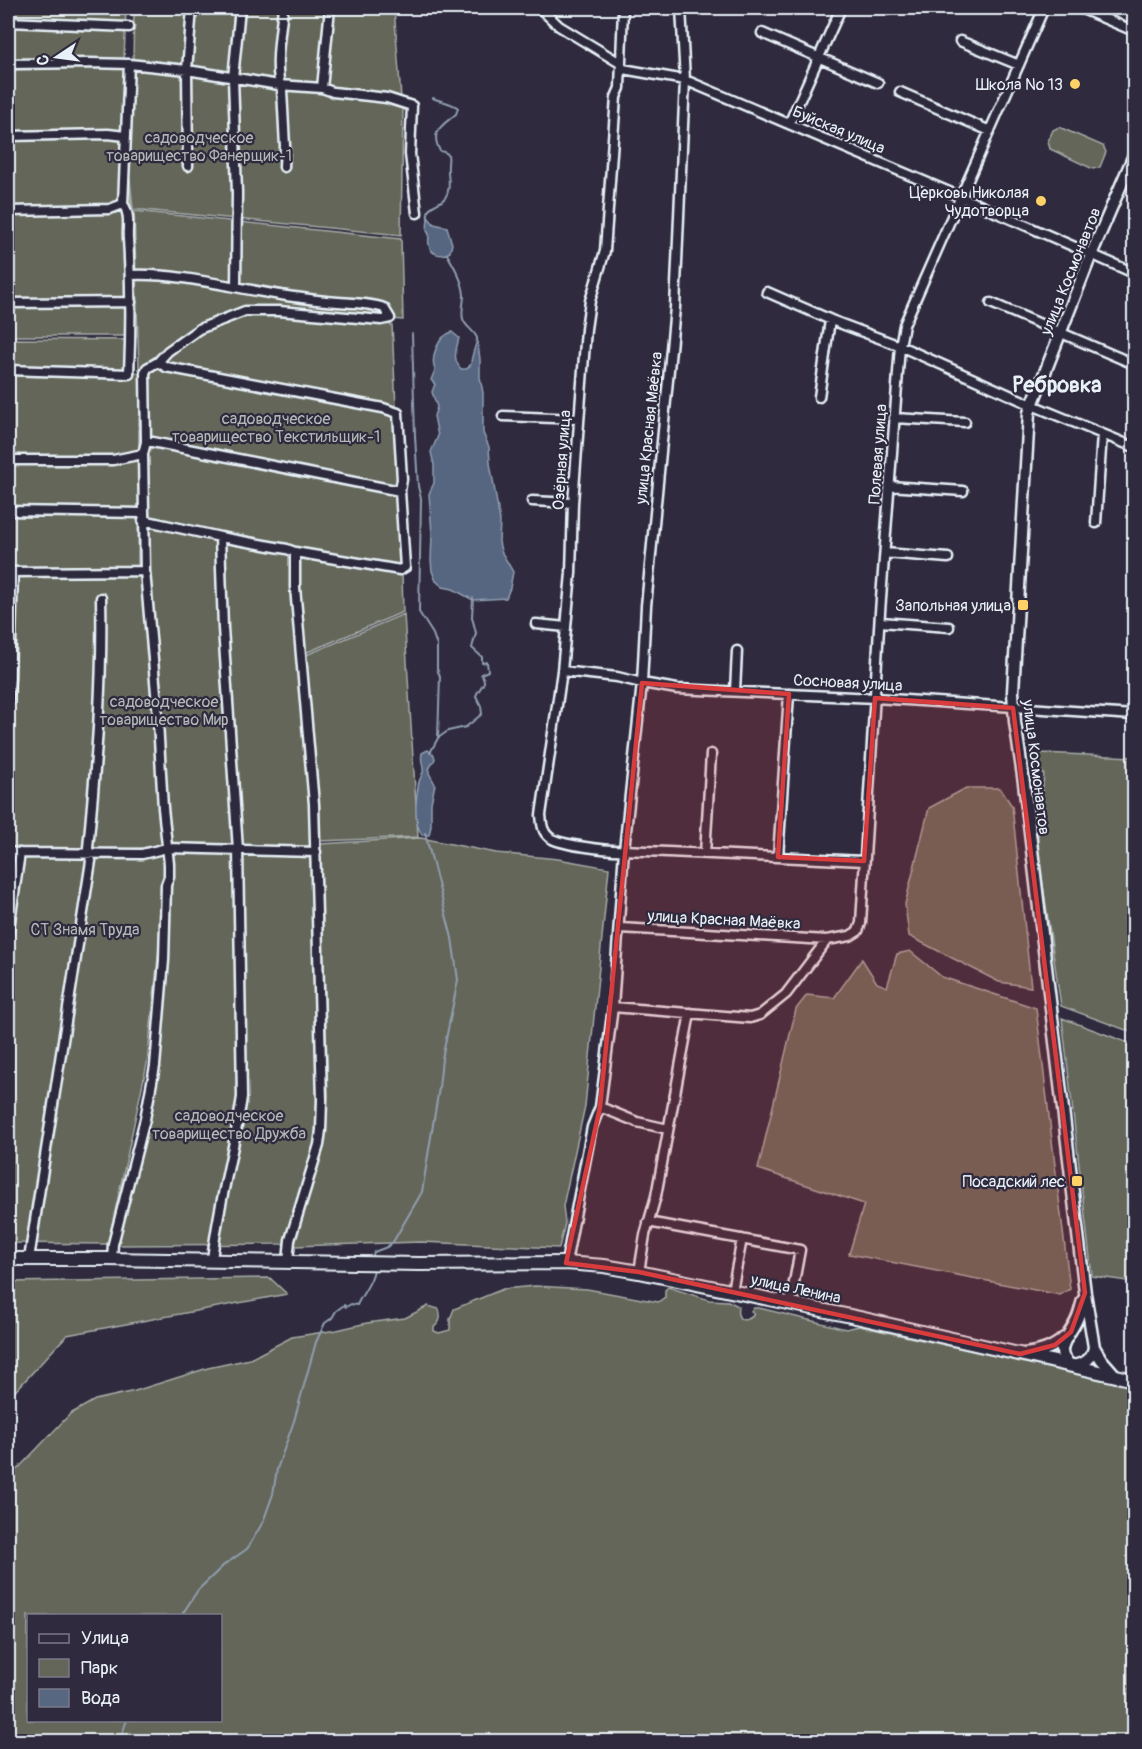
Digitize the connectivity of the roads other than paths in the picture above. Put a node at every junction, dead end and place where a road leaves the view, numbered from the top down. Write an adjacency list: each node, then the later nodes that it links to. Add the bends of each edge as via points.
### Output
1 (192, 8): 21 (street)
2 (240, 8): 22 (street)
3 (283, 8): 25 (street)
4 (330, 8): 26 (street)
5 (540, 8): 17 (street, Буйская улица, via 559,26)
6 (623, 8): 17 (street, Озёрная улица)
7 (681, 8): 23 (street, улица Красная Маёвка)
8 (841, 8): 16 (street)
9 (1044, 8): 20 (street, Полевая улица)
10 (1080, 8): 13 (street)
11 (8, 22): 12 (street)
12 (129, 27)
13 (1134, 31)
14 (762, 33): 16 (street)
15 (960, 41): 20 (street)
16 (819, 57): 24 (street); 28 (street)
17 (620, 63): 23 (street, Буйская улица, via 623,69); 57 (street, Озёрная улица, via 605,251 590,301)
18 (8, 64): 19 (street)
19 (129, 64): 21 (street); 31 (street)
20 (1019, 65): 29 (street, Полевая улица)
21 (187, 70): 22 (street); 33 (street)
22 (233, 78): 25 (street); 42 (street)
23 (685, 80): 28 (street, Буйская улица); 85 (street, улица Красная Маёвка, via 675,308)
24 (878, 83)
25 (279, 85): 26 (street); 34 (street)
26 (322, 88): 38 (street, via 412,106 410,154)
27 (900, 92): 29 (street)
28 (789, 124): 35 (street, Буйская улица)
29 (990, 131): 35 (street, Полевая улица)
30 (8, 136): 31 (street)
31 (125, 136): 36 (street)
32 (1134, 155): 39 (street, улица Космонавтов)
33 (188, 166)
34 (284, 167)
35 (961, 198): 39 (street, Буйская улица); 49 (street, Полевая улица, via 904,325)
36 (123, 204): 37 (street, via 110,209); 41 (street, via 128,217)
37 (8, 211)
38 (417, 213)
39 (1091, 255): 40 (street, Буйская улица); 48 (street, улица Космонавтов)
40 (1134, 273)
41 (131, 275): 42 (street, via 150,274); 44 (street)
42 (237, 287): 50 (street, via 377,305 390,318 245,311 199,329)
43 (767, 292): 47 (street)
44 (131, 302): 45 (street); 52 (street, via 129,374)
45 (8, 303)
46 (991, 303): 48 (street)
47 (830, 320): 49 (street); 53 (street)
48 (1060, 332): 51 (street); 54 (street, улица Космонавтов)
49 (900, 346): 54 (street); 56 (street, Полевая улица)
50 (158, 363): 60 (street, via 145,373); 65 (street, via 395,411)
51 (1134, 364)
52 (8, 370)
53 (819, 397)
54 (1032, 405): 59 (street); 90 (street, улица Космонавтов)
55 (503, 416): 57 (street)
56 (894, 418): 58 (street); 64 (street, Полевая улица)
57 (579, 419): 68 (street, Озёрная улица)
58 (965, 422)
59 (1102, 434): 61 (street); 71 (street)
60 (146, 442): 62 (street); 65 (street)
61 (1134, 447)
62 (143, 454): 63 (street, via 113,460); 70 (street)
63 (8, 460)
64 (889, 486): 66 (street); 74 (street, Полевая улица)
65 (400, 491): 73 (street, via 403,569)
66 (963, 491)
67 (532, 501): 68 (street)
68 (573, 503): 81 (street, Озёрная улица)
69 (8, 511): 70 (street)
70 (144, 517): 72 (street); 76 (street)
71 (1096, 523)
72 (220, 537): 73 (street); 94 (street)
73 (295, 552): 97 (street)
74 (885, 553): 75 (street); 79 (street, Полевая улица)
75 (948, 558)
76 (145, 571): 77 (street); 93 (street)
77 (10, 572): 89 (street)
78 (100, 598): 99 (street, via 98,751)
79 (880, 621): 82 (street); 88 (street, Полевая улица)
80 (536, 624): 81 (street)
81 (566, 627): 84 (street, Озёрная улица)
82 (949, 627)
83 (737, 651): 86 (street)
84 (562, 672): 85 (street, Сосновая улица); 95 (street, Озёрная улица, via 542,828 560,842)
85 (642, 683): 86 (street, Сосновая улица); 95 (street, улица Красная Маёвка)
86 (735, 692): 87 (street, Сосновая улица)
87 (789, 694): 88 (street, Сосновая улица); 101 (street)
88 (875, 698): 90 (street, Сосновая улица); 102 (street, Полевая улица)
89 (8, 702)
90 (1014, 708): 91 (street, Сосновая улица); 121 (street, улица Космонавтов)
91 (1134, 715)
92 (711, 754): 100 (street)
93 (167, 848): 94 (street); 99 (street, via 142,854); 115 (street, via 169,878 155,1066)
94 (238, 850): 97 (street); 116 (street, via 242,1097)
95 (624, 850): 100 (street); 103 (street, улица Красная Маёвка)
96 (8, 852): 98 (street)
97 (316, 852): 117 (street, via 321,1130 290,1240)
98 (21, 853): 99 (street); 105 (street)
99 (90, 854): 114 (street)
100 (705, 854): 101 (street)
101 (778, 857): 102 (street)
102 (864, 861): 104 (street, Полевая улица)
103 (620, 928): 106 (street, улица Красная Маёвка); 107 (street, улица Красная Маёвка)
104 (858, 931): 106 (street, улица Красная Маёвка)
105 (8, 935)
106 (827, 940): 108 (street, via 786,994 760,1015 750,1018)
107 (612, 1007): 108 (street); 109 (street, улица Красная Маёвка)
108 (690, 1013): 110 (street)
109 (600, 1107): 110 (street); 118 (street, улица Красная Маёвка, via 592,1127)
110 (668, 1129): 111 (street)
111 (648, 1222): 112 (street); 119 (street)
112 (742, 1239): 120 (street); 122 (street, via 800,1250)
113 (8, 1259): 114 (main road, улица Ленина)
114 (29, 1259): 115 (main road, улица Ленина)
115 (112, 1259): 116 (main road, улица Ленина)
116 (212, 1260): 117 (main road, улица Ленина)
117 (288, 1261): 118 (main road, улица Ленина)
118 (566, 1263): 119 (main road, улица Ленина)
119 (639, 1272): 120 (main road, улица Ленина)
120 (732, 1291): 122 (main road, улица Ленина)
121 (1084, 1293): 123 (street); 124 (street, улица Космонавтов)
122 (790, 1304): 125 (main road, улица Ленина)
123 (1071, 1332): 125 (street, via 1056,1346); 126 (street, via 1061,1349)
124 (1094, 1347): 126 (street, via 1088,1360); 127 (street)
125 (1020, 1354): 126 (main road, улица Ленина)
126 (1072, 1366): 127 (main road, улица Ленина)
127 (1115, 1376): 128 (main road, улица Ленина)
128 (1134, 1380)

